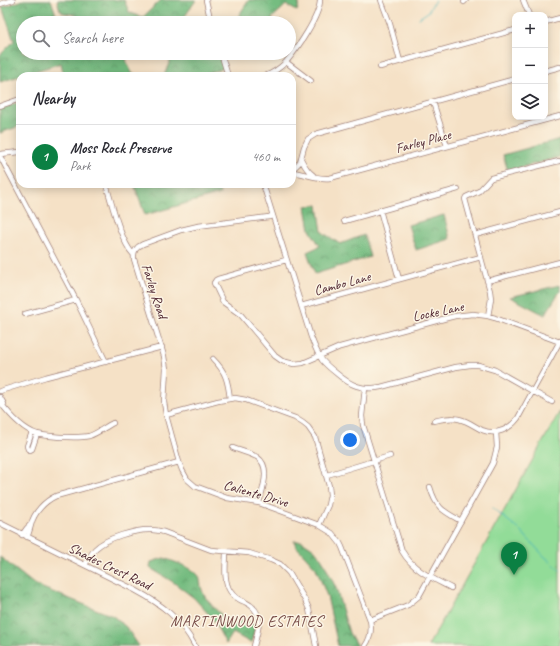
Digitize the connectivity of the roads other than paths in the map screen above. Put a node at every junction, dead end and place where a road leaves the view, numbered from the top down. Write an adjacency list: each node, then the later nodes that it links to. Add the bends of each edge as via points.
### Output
1 (12, 0): 6 (street)
2 (206, 0): 8 (street)
3 (320, 0): 12 (street, via 309,30)
4 (381, 0): 14 (street)
5 (523, 0): 7 (street)
6 (0, 4)
7 (528, 12)
8 (209, 16)
9 (560, 18): 10 (street)
10 (548, 21)
11 (512, 31): 14 (street)
12 (296, 48)
13 (222, 60): 19 (street)
14 (400, 61): 16 (street)
15 (286, 62): 20 (street); 22 (street)
16 (380, 67)
17 (560, 67): 18 (street)
18 (548, 70)
19 (227, 72)
20 (273, 72)
21 (512, 80): 24 (street)
22 (311, 81)
23 (16, 100): 25 (street)
24 (434, 102): 27 (street); 30 (street, via 316,134 308,139)
25 (0, 106)
26 (560, 116): 27 (street, Farley Place)
27 (447, 146): 34 (street, Farley Place, via 330,178)
28 (16, 153): 29 (street)
29 (0, 155): 35 (street)
30 (301, 159): 32 (street); 34 (street)
31 (559, 161): 44 (street, via 491,178 479,191 466,197)
32 (296, 167)
33 (296, 172): 34 (street, Farley Place)
34 (315, 177)
35 (16, 186)
36 (17, 188): 51 (street)
37 (107, 188): 45 (street, via 121,231)
38 (264, 188): 42 (street)
39 (458, 189): 40 (street)
40 (380, 210): 43 (street); 49 (street)
41 (560, 212): 44 (street)
42 (272, 216): 45 (street, Farley Road, via 181,230 143,244 136,248); 47 (street, Cambo Lane)
43 (344, 221)
44 (475, 235): 46 (street)
45 (133, 254): 56 (street, Farley Road)
46 (480, 257): 49 (street, Cambo Lane); 50 (street)
47 (286, 260): 52 (street, Cambo Lane); 57 (street, Locke Lane, via 218,279 214,285 223,302 241,315 279,359 299,364)
48 (560, 262): 50 (street)
49 (399, 279): 52 (street, Cambo Lane)
50 (487, 281): 54 (street, via 491,299)
51 (76, 300): 53 (street); 59 (street)
52 (301, 306): 57 (street)
53 (25, 314)
54 (488, 316): 55 (street, Locke Lane); 57 (street, Locke Lane, via 455,316 340,347)
55 (560, 342): 62 (street)
56 (162, 347): 59 (street); 68 (street, Caliente Drive, via 166,369)
57 (320, 356): 60 (street, via 346,381)
58 (214, 359): 64 (street, via 226,376)
59 (106, 362): 61 (street)
60 (365, 388): 62 (street, via 382,387 470,365 499,373); 74 (street, via 362,420)
61 (0, 391)
62 (532, 391): 66 (street); 71 (street, via 514,422 507,429)
63 (0, 396): 67 (street)
64 (230, 399): 68 (street); 76 (street, via 246,400 306,425 315,437)
65 (0, 402): 67 (street)
66 (552, 402)
67 (5, 408): 70 (street, via 17,421 34,433 43,435 84,437)
68 (166, 415): 75 (street, Caliente Drive)
69 (434, 421): 71 (street, via 457,418 486,431)
70 (113, 423)
71 (496, 432): 79 (street, via 497,447 494,460)
72 (233, 448): 78 (street, via 261,460 265,475)
73 (390, 456): 74 (street)
74 (374, 461): 76 (street); 85 (street, via 402,551 414,566)
75 (179, 462): 78 (street, Caliente Drive, via 185,475 195,486 230,499); 82 (street, via 56,496 43,505 35,515)
76 (327, 475): 81 (street, via 330,500)
77 (430, 487): 79 (street, via 440,508)
78 (259, 503): 81 (street, Caliente Drive)
79 (461, 520): 85 (street)
80 (0, 523): 82 (street, Shades Crest Road)
81 (319, 526): 87 (street, Caliente Drive, via 332,533 340,543)
82 (25, 536): 84 (street, Shades Crest Road)
83 (226, 551): 84 (street, via 212,550 158,530 142,530 106,541 95,549); 89 (street, via 228,587 236,598 254,608 258,616 260,624); 90 (street, via 257,555 276,562 289,573 307,605)
84 (85, 565): 88 (street, Shades Crest Road, via 156,601 180,623)
85 (430, 577): 86 (street); 87 (street, via 412,603)
86 (451, 588)
87 (370, 620): 91 (street, Caliente Drive, via 371,633)
88 (195, 646)
89 (254, 646)
90 (316, 646)
91 (365, 646)

